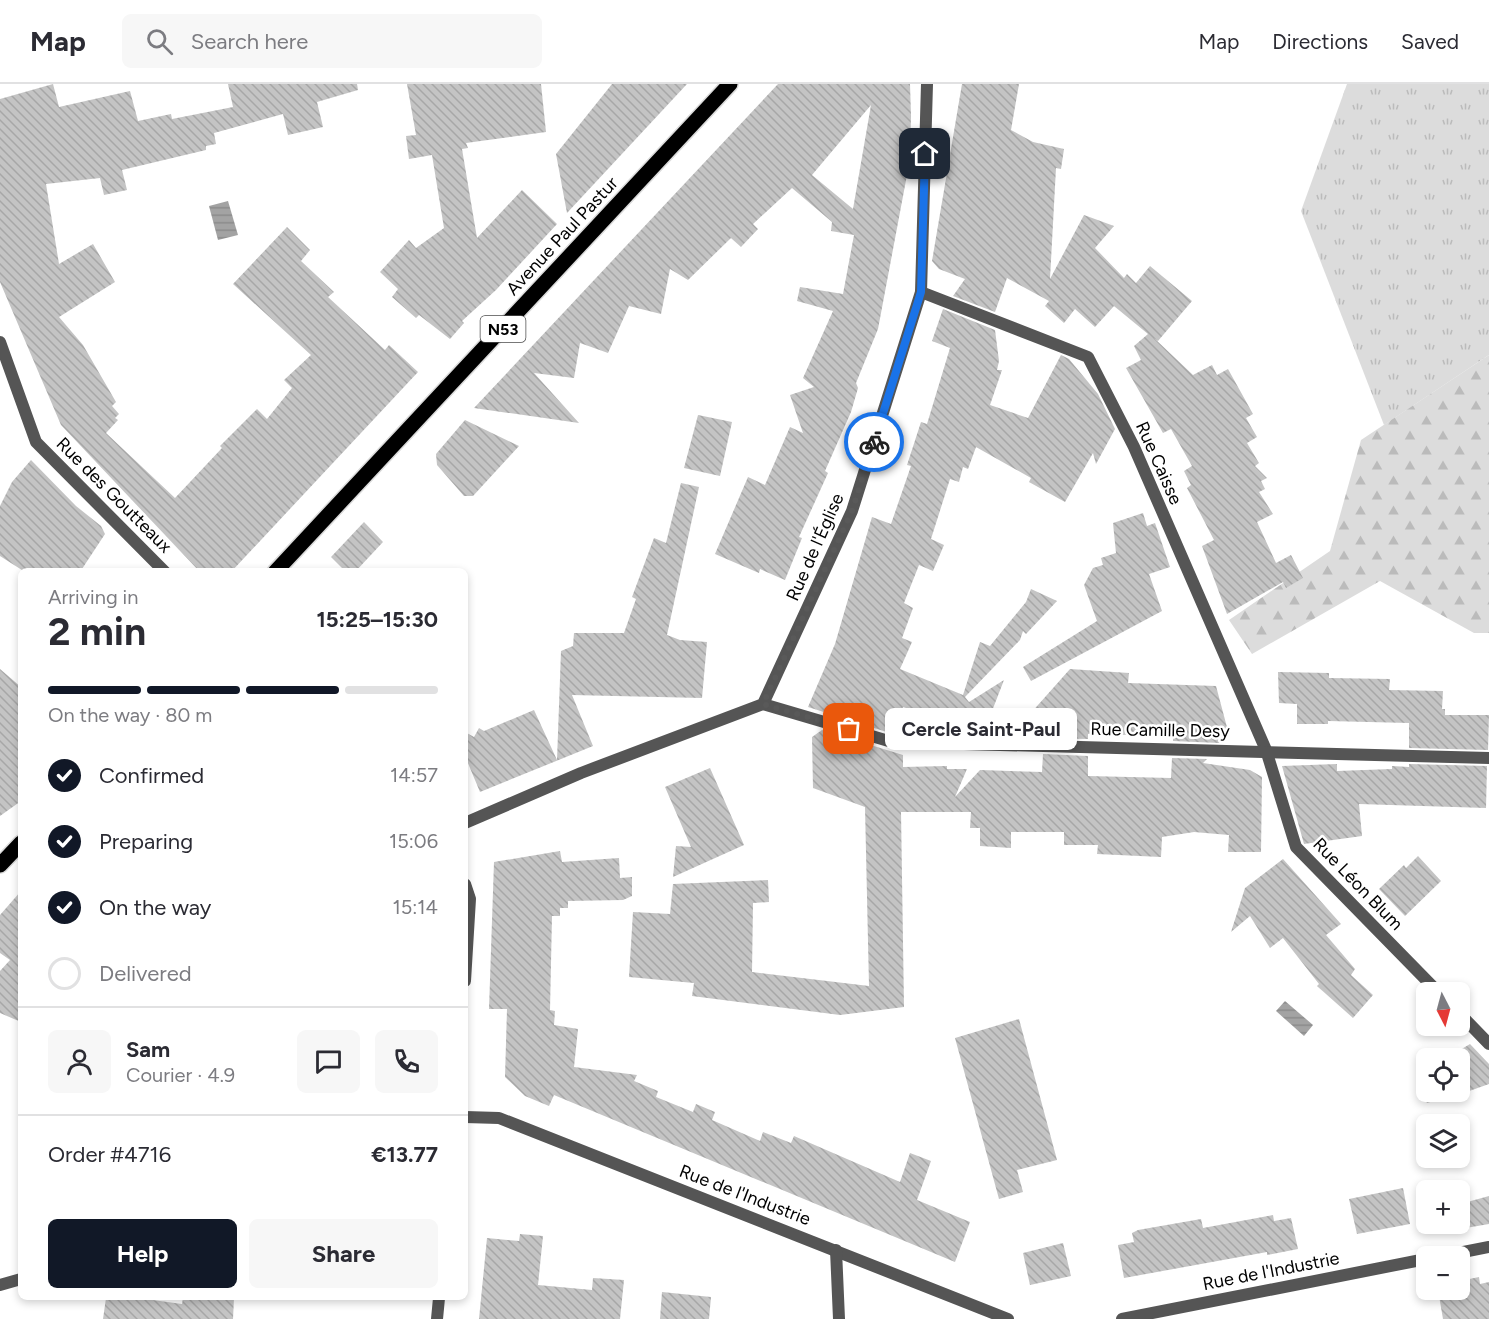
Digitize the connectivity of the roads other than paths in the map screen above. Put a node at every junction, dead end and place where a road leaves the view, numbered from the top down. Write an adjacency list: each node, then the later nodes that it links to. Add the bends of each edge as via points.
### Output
1 (730, 84): 6 (main road, Avenue Paul Pastur / N53)
2 (927, 84): 3 (street, Rue de l'Église)
3 (921, 292): 7 (street, Rue de l'Église, via 852,511); 8 (street, Rue Caisse, via 1088,357 1134,447)
4 (0, 342): 5 (street, Rue des Goutteaux, via 36,442)
5 (161, 568)
6 (279, 568)
7 (763, 704): 8 (street, Rue Camille Desy, via 892,742); 10 (street, via 581,773)
8 (1266, 750): 9 (street, Rue Camille Desy); 15 (street, Rue Léon Blum, via 1296,847)
9 (1489, 758)
10 (468, 822)
11 (18, 846): 12 (main road)
12 (0, 865)
13 (468, 893): 14 (street)
14 (468, 932)
15 (1428, 982)
16 (1470, 1024): 17 (street)
17 (1489, 1044)
18 (468, 1117): 20 (street, Rue de l'Industrie, via 499,1118)
19 (1489, 1247): 21 (street)
20 (836, 1250): 27 (street); 28 (street, Rue de l'Industrie)
21 (1470, 1251)
22 (1416, 1261): 29 (street, Rue de l'Industrie)
23 (18, 1280): 24 (street)
24 (0, 1285)
25 (439, 1300): 26 (street)
26 (437, 1319)
27 (839, 1319)
28 (1008, 1319)
29 (1122, 1319)

